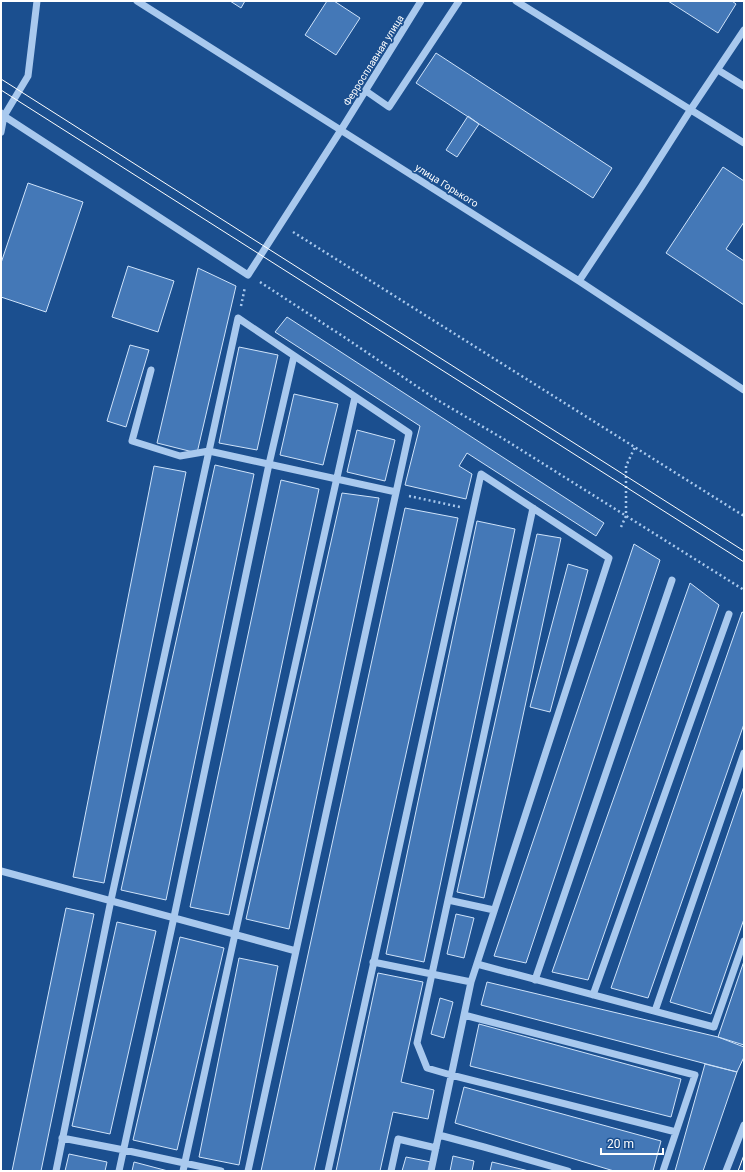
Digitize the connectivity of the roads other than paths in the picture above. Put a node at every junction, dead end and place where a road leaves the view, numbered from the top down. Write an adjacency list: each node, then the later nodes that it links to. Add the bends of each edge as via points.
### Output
1 (37, 1): 11 (street, via 28,76)
2 (137, 1): 12 (street, улица Горького)
3 (421, 1): 9 (street, Ферросплавная улица)
4 (459, 1): 9 (street, via 389,107)
5 (516, 1): 10 (street)
6 (744, 30): 7 (street)
7 (718, 70): 8 (street); 10 (street)
8 (744, 86)
9 (366, 91): 12 (street, Ферросплавная улица)
10 (691, 109): 14 (street); 15 (street)
11 (3, 114): 12 (street, Ферросплавная улица, via 248,275); 13 (street)
12 (341, 130): 15 (street, улица Горького)
13 (1, 132)
14 (744, 143)
15 (579, 281): 18 (street, улица Горького)
16 (294, 356): 19 (street); 20 (street, via 238,318); 21 (street)
17 (151, 370): 20 (street, via 132,442 180,456)
18 (744, 390)
19 (355, 397): 22 (street); 23 (street, via 409,433)
20 (209, 451): 21 (street); 29 (street)
21 (269, 464): 22 (street); 32 (street)
22 (337, 479): 23 (street); 33 (street)
23 (396, 492): 35 (street)
24 (533, 508): 30 (street); 31 (street, via 609,558); 36 (street, via 481,474)
25 (672, 580): 39 (street)
26 (729, 614): 41 (street)
27 (744, 753): 42 (street)
28 (1, 871): 29 (street)
29 (111, 900): 32 (street); 48 (street)
30 (448, 900): 31 (street); 38 (street)
31 (494, 910): 37 (street)
32 (174, 917): 33 (street); 50 (street)
33 (235, 934): 35 (street); 51 (street)
34 (744, 941): 42 (street, via 714,1027)
35 (296, 951): 57 (street)
36 (373, 962): 38 (street); 58 (street)
37 (477, 964): 39 (street); 40 (street)
38 (432, 974): 40 (street); 44 (street, via 417,1043 427,1068)
39 (535, 980): 41 (street)
40 (471, 982): 43 (street)
41 (594, 995): 42 (street)
42 (655, 1011)
43 (464, 1015): 44 (street); 46 (street, via 695,1075)
44 (451, 1075): 46 (street); 47 (street)
45 (744, 1125): 63 (street)
46 (676, 1132): 62 (street)
47 (439, 1135): 49 (street); 52 (street)
48 (62, 1138): 50 (street); 53 (street)
49 (436, 1148): 59 (street, via 398,1140); 60 (street)
50 (124, 1150): 51 (street); 54 (street)
51 (185, 1163): 55 (street); 56 (street)
52 (552, 1169): 61 (street)
53 (56, 1171)
54 (119, 1171)
55 (183, 1171)
56 (221, 1171)
57 (248, 1171)
58 (328, 1171)
59 (391, 1171)
60 (431, 1171)
61 (568, 1171)
62 (663, 1171)
63 (726, 1171)

